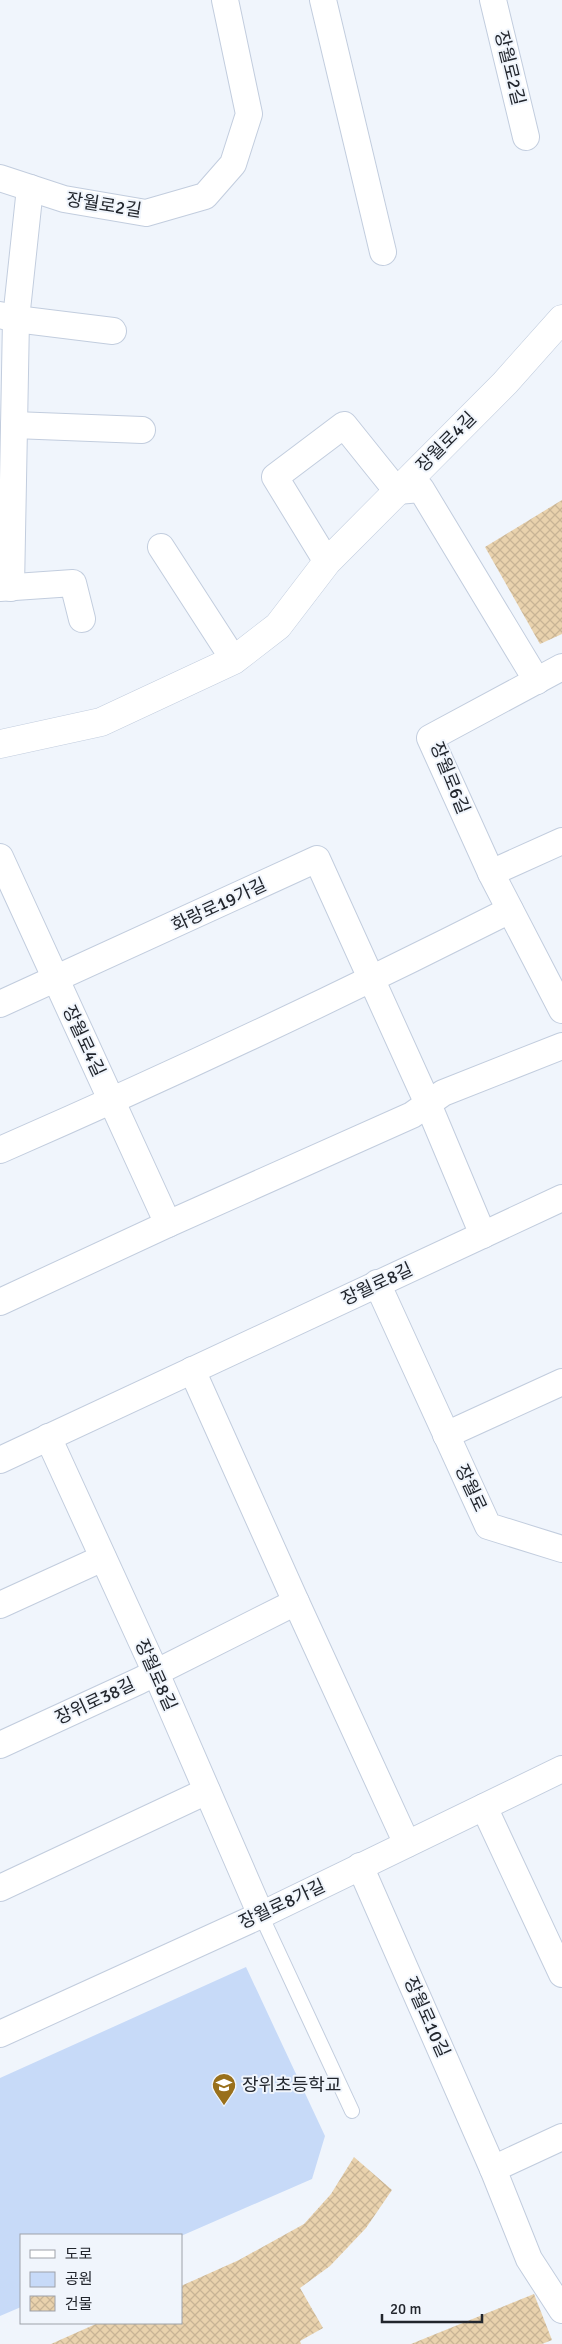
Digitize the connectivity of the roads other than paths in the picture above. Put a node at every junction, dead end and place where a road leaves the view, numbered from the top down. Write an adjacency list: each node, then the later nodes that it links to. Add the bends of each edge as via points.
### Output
1 (225, 0): 6 (street, 장월로2길, via 250,114 232,164 205,196 146,213 64,199)
2 (323, 0): 7 (street)
3 (493, 0): 4 (street, 장월로2길)
4 (526, 136)
5 (0, 178): 6 (street, 장월로2길)
6 (30, 188): 8 (street)
7 (383, 252)
8 (8, 317): 10 (street); 11 (street)
9 (562, 318): 13 (street, 장월로4길, via 505,382)
10 (113, 331)
11 (14, 425): 12 (street); 16 (street)
12 (142, 430)
13 (397, 491): 15 (street, 장월로4길); 15 (street, via 344,425 276,477); 20 (street, via 421,489)
14 (162, 547): 18 (street)
15 (327, 562): 18 (street, 장월로4길, via 278,626)
16 (5, 588): 17 (street, via 73,583)
17 (82, 620)
18 (234, 660): 21 (street, 장월로4길, via 101,722)
19 (562, 667): 20 (street, 장월로6길)
20 (537, 681): 24 (street, 장월로6길, via 430,738)
21 (0, 744)
22 (562, 840): 24 (street)
23 (0, 858): 26 (street, 장월로4길)
24 (491, 873): 25 (street, 장월로6길)
25 (510, 910): 27 (street); 28 (street, 장월로6길)
26 (56, 980): 27 (street, 화랑로19가길, via 317,859); 29 (street, 화랑로19가길); 31 (street, 장월로4길)
27 (370, 980): 31 (street); 32 (street, 화랑로19가길)
28 (560, 1002)
29 (0, 1004)
30 (562, 1046): 32 (street, via 443,1093)
31 (112, 1102): 33 (street); 35 (street, 장월로4길)
32 (428, 1104): 35 (street, via 412,1115); 36 (street, 화랑로19가길)
33 (0, 1150)
34 (562, 1198): 36 (street, 장월로8길)
35 (168, 1224): 38 (street)
36 (483, 1235): 37 (street, 장월로8길)
37 (377, 1283): 39 (street, 장월로8길); 41 (street, 장월로)
38 (0, 1302)
39 (192, 1370): 42 (street, 장월로8길); 46 (street)
40 (562, 1382): 41 (street)
41 (446, 1435): 44 (street, 장월로, via 488,1526)
42 (48, 1438): 43 (street, 장월로8길); 45 (street, 장월로8길)
43 (0, 1460)
44 (562, 1549)
45 (103, 1558): 47 (street); 48 (street, 장월로8길)
46 (296, 1602): 48 (street, 장위로38길); 53 (street)
47 (0, 1605)
48 (156, 1673): 49 (street, 장위로38길); 51 (street, 장월로8길)
49 (0, 1745)
50 (562, 1769): 52 (street, 장월로8가길)
51 (207, 1791): 55 (street); 56 (street, 장월로8길)
52 (484, 1807): 53 (street, 장월로8가길); 57 (street)
53 (407, 1844): 54 (street, 장월로8가길)
54 (360, 1866): 56 (street, 장월로8가길); 62 (street, 장월로10길)
55 (0, 1888)
56 (260, 1915): 59 (street, 장월로8가길); 60 (lane)
57 (556, 1946): 58 (street)
58 (562, 1974)
59 (0, 2034)
60 (352, 2111)
61 (562, 2137): 62 (street)
62 (493, 2168): 63 (street, 장월로10길, via 529,2259)
63 (562, 2310)

